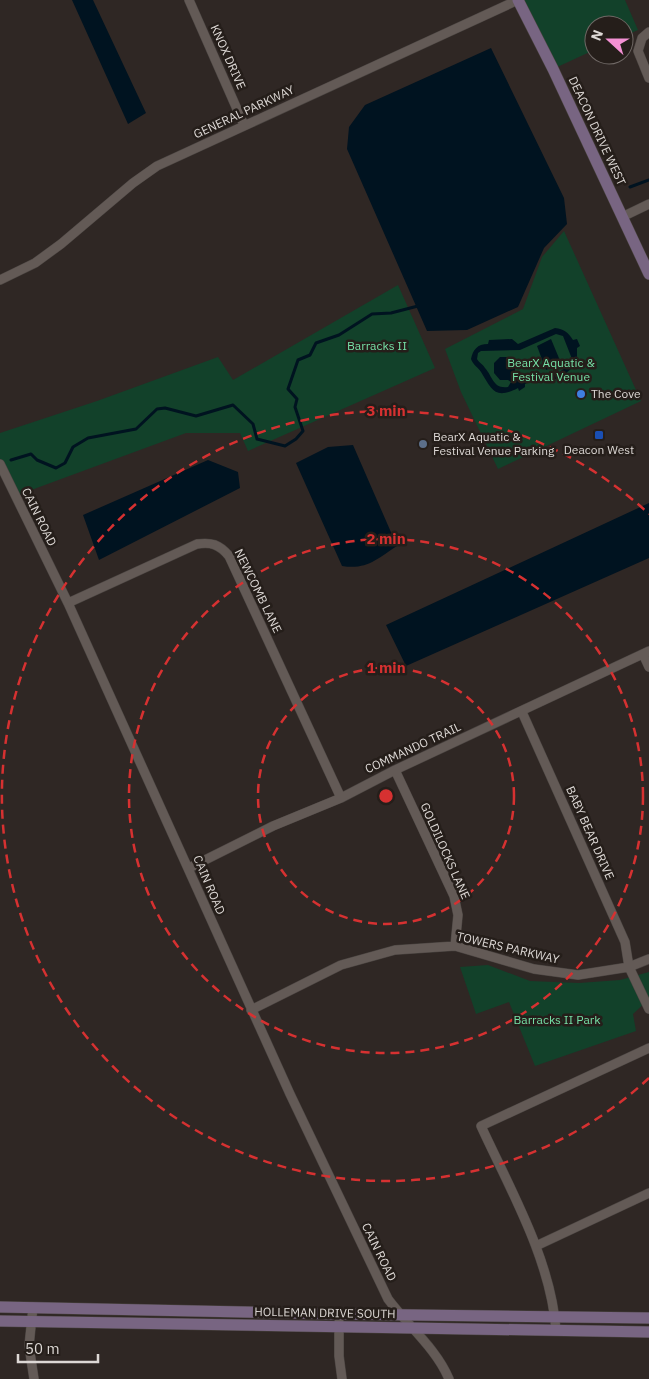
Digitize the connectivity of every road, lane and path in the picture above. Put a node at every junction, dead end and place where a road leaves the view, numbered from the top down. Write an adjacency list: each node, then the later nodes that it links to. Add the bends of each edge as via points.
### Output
1 (189, 0): 5 (street, KNOX DRIVE)
2 (518, 0): 5 (street, GENERAL PARKWAY); 7 (street, DEACON DRIVE WEST)
3 (649, 32): 4 (street, via 642,38 638,51)
4 (649, 78)
5 (244, 125): 9 (street, GENERAL PARKWAY, via 157,166 35,263)
6 (649, 204): 7 (street)
7 (622, 217): 8 (street, DEACON DRIVE WEST)
8 (649, 274)
9 (0, 280)
10 (0, 464): 11 (street, CAIN ROAD)
11 (68, 603): 16 (street, NEWCOMB LANE, via 197,544 206,542 223,549); 17 (street, CAIN ROAD)
12 (646, 653): 13 (street); 14 (street, COMMANDO TRAIL)
13 (649, 666)
14 (522, 712): 15 (street, COMMANDO TRAIL); 20 (street, BABY BEAR DRIVE, via 625,942)
15 (395, 770): 16 (street, COMMANDO TRAIL); 18 (street, GOLDILOCKS LANE, via 454,896 458,915)
16 (341, 798): 17 (street, COMMANDO TRAIL, via 273,826)
17 (189, 868): 22 (street, CAIN ROAD)
18 (456, 946): 20 (street, TOWERS PARKWAY, via 534,969 578,975); 22 (street, TOWERS PARKWAY, via 396,950 340,966)
19 (649, 959): 20 (street, TOWERS PARKWAY)
20 (629, 967): 21 (street, BABY BEAR DRIVE)
21 (649, 1009)
22 (251, 1010): 29 (street, CAIN ROAD, via 388,1300)
23 (649, 1048): 25 (street, via 481,1126)
24 (649, 1193): 25 (street)
25 (536, 1246): 30 (street, via 554,1302)
26 (0, 1307): 27 (street)
27 (32, 1307): 28 (street); 33 (street)
28 (338, 1314): 29 (street); 34 (street)
29 (399, 1314): 30 (street); 35 (street, CAIN ROAD)
30 (555, 1316): 31 (street); 36 (street)
31 (649, 1318)
32 (0, 1321): 33 (street, HOLLEMAN DRIVE SOUTH)
33 (31, 1321): 34 (street, HOLLEMAN DRIVE SOUTH); 38 (street, via 29,1346)
34 (339, 1328): 35 (street, HOLLEMAN DRIVE SOUTH); 39 (street)
35 (412, 1328): 36 (street, HOLLEMAN DRIVE SOUTH); 40 (street, CAIN ROAD, via 444,1366)
36 (556, 1330): 37 (street, HOLLEMAN DRIVE SOUTH)
37 (649, 1332)
38 (34, 1379)
39 (342, 1379)
40 (449, 1379)

